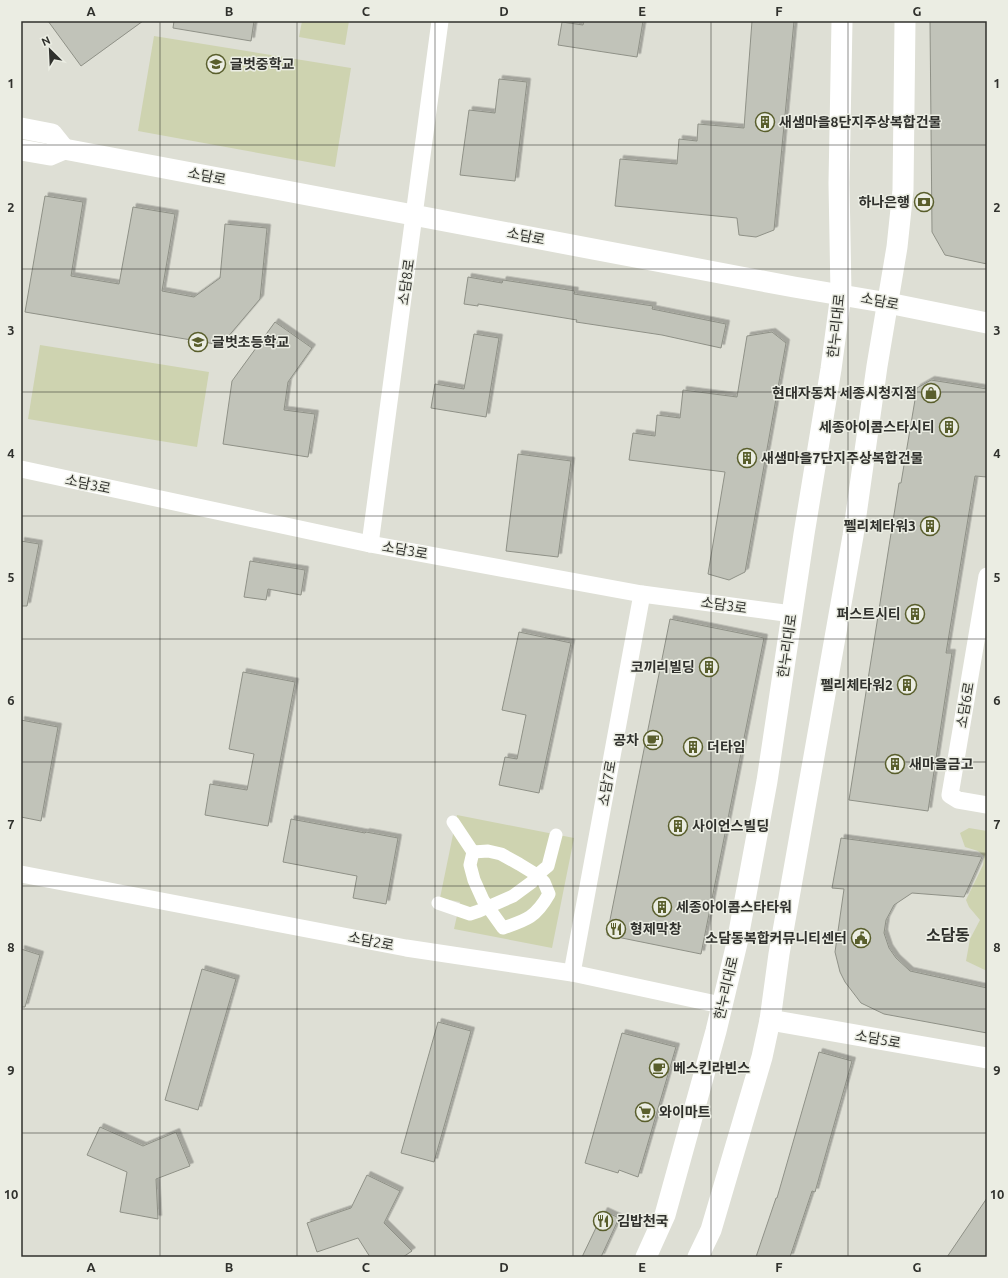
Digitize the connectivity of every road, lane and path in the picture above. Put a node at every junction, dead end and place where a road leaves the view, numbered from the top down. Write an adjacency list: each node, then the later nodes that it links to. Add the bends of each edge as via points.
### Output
1 (440, 21): 7 (street, 소담8로)
2 (842, 21): 8 (street, 한누리대로, via 839,183)
3 (905, 21): 9 (street, via 903,190)
4 (21, 128): 5 (street, via 52,134)
5 (64, 149): 6 (street, 소담로, via 50,156); 7 (street, 소담로)
6 (21, 150)
7 (415, 215): 8 (street, 소담로); 12 (street, 소담8로)
8 (841, 294): 9 (street, 소담로); 15 (street, 한누리대로)
9 (888, 303): 10 (street, 소담로); 26 (street, via 853,536 780,946)
10 (987, 323)
11 (21, 470): 12 (street, 소담3로)
12 (370, 544): 14 (street, 소담3로)
13 (987, 576): 16 (street, 소담6로, via 950,795 958,800)
14 (642, 594): 15 (street, 소담3로); 24 (street, 소담7로)
15 (792, 614): 25 (street, 한누리대로, via 767,781 737,943)
16 (987, 805)
17 (453, 822): 19 (street)
18 (556, 835): 21 (street, via 548,866)
19 (473, 852): 21 (street, via 488,851 501,854); 23 (street, via 470,866)
20 (21, 874): 24 (street, 소담2로, via 406,948)
21 (537, 875): 23 (street, via 513,896); 23 (street, via 544,882 549,894 533,916 503,928)
22 (438, 903): 23 (street, via 470,914)
23 (488, 908)
24 (572, 973): 25 (street, 소담2로)
25 (721, 1005): 28 (street, 한누리대로, via 665,1215)
26 (770, 1020): 27 (street, 소담5로); 29 (street, via 762,1057 711,1230)
27 (987, 1058)
28 (646, 1257)
29 (698, 1257)

